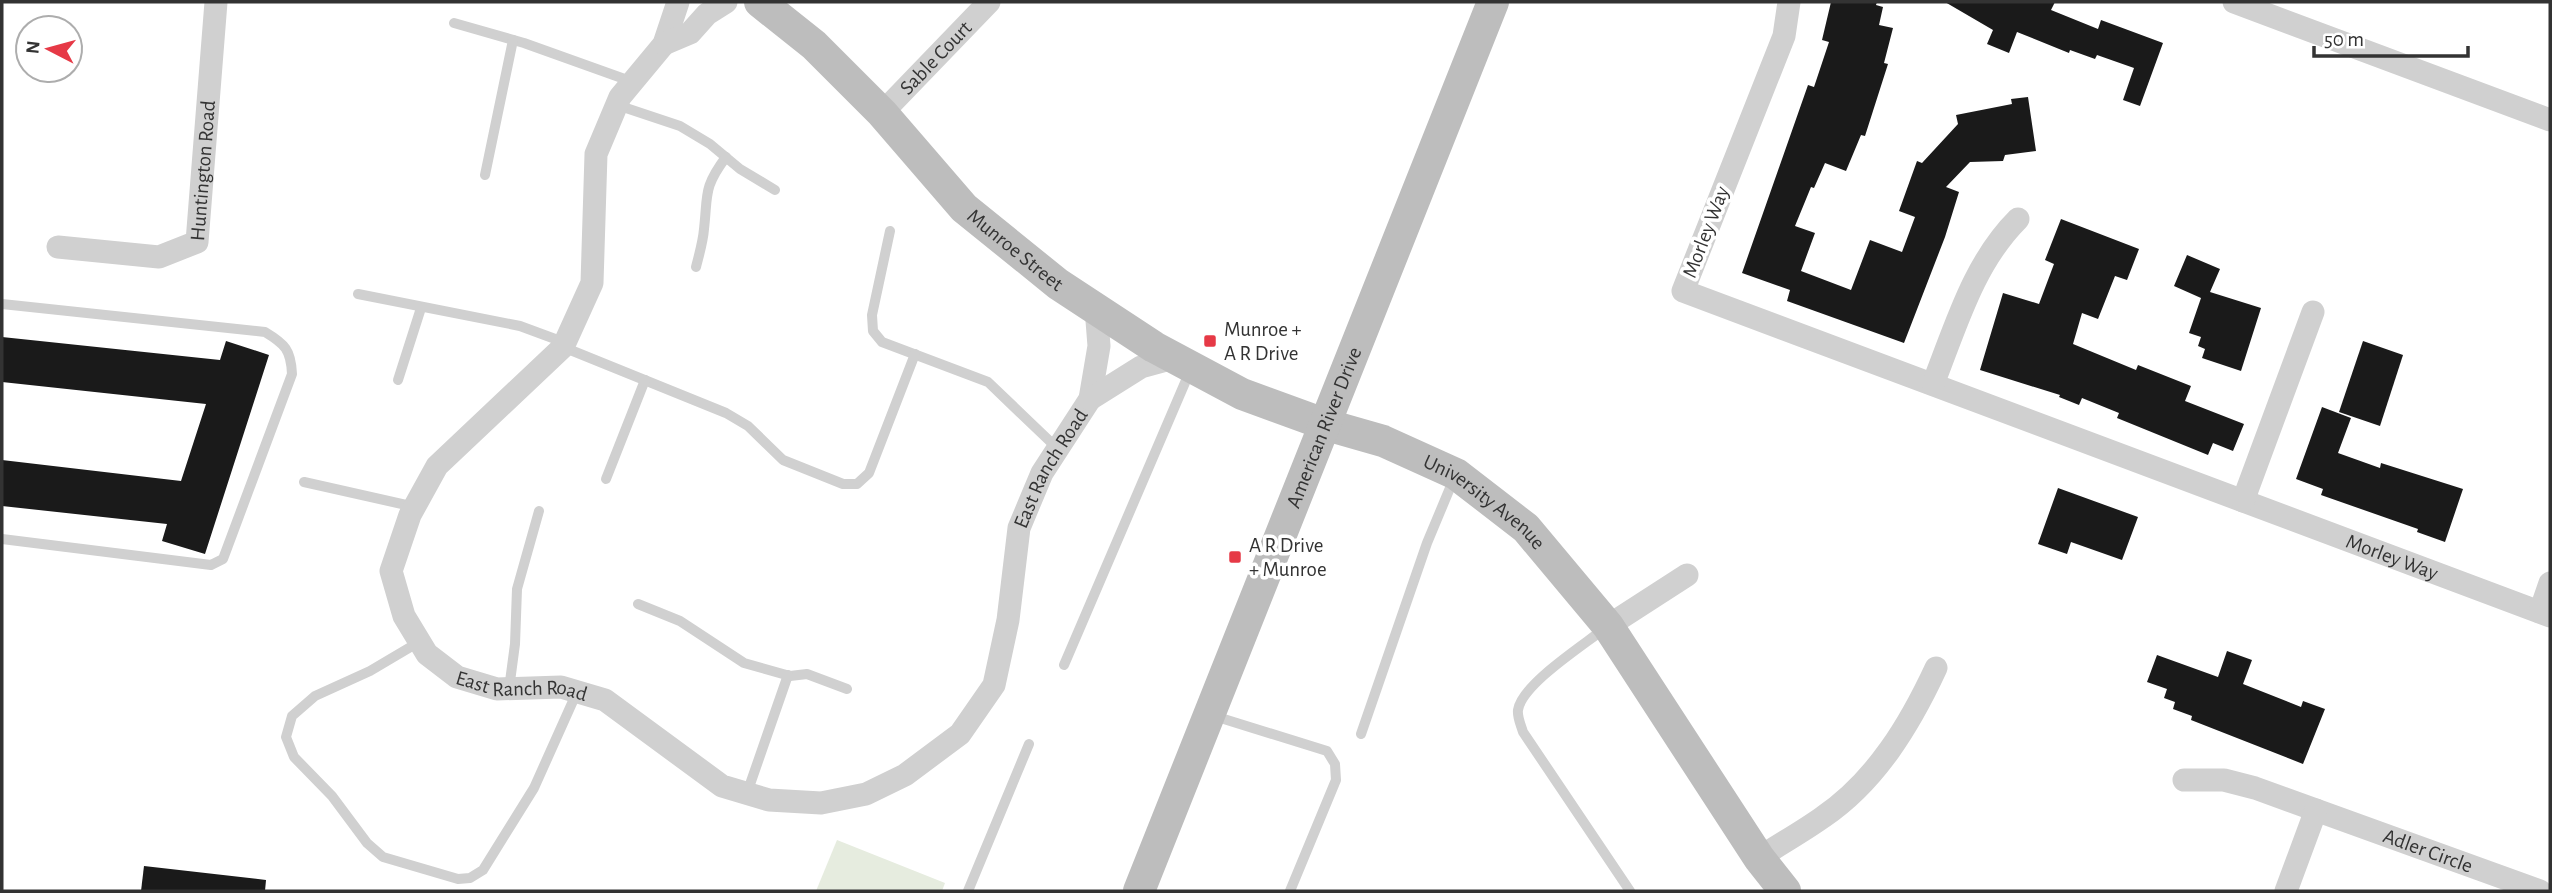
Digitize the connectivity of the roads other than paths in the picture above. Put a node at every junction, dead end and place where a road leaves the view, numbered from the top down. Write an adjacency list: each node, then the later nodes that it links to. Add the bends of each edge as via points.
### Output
1 (216, 2): 21 (street, Huntington Road, via 197,242 159,257)
2 (678, 2): 11 (street, East Ranch Road)
3 (726, 2): 11 (street, via 707,13 690,33)
4 (760, 2): 14 (street, Munroe Street, via 814,45)
5 (989, 2): 14 (street, Sable Court)
6 (1493, 2): 35 (street, American River Drive)
7 (1789, 2): 33 (street, Morley Way, via 1784,36 1683,291)
8 (2234, 2): 15 (street)
9 (454, 23): 10 (lane)
10 (513, 40): 12 (lane); 17 (lane)
11 (664, 44): 12 (street, East Ranch Road)
12 (633, 82): 13 (street, East Ranch Road)
13 (617, 105): 16 (lane, via 680,125); 28 (street, East Ranch Road, via 596,154 592,283)
14 (881, 113): 26 (street, Munroe Street, via 964,208 1058,284)
15 (2550, 120)
16 (726, 157): 18 (lane); 22 (lane, via 704,197 704,230)
17 (485, 175)
18 (775, 190)
19 (2018, 219): 33 (street, via 1982,264)
20 (890, 231): 29 (lane, via 872,315 873,331 882,342)
21 (58, 247)
22 (696, 268)
23 (358, 294): 25 (lane)
24 (2, 304): 43 (lane, via 265,332 285,344 291,354 292,374 223,559 211,565)
25 (421, 308): 28 (lane, via 520,327); 31 (lane)
26 (1096, 308): 30 (street, Munroe Street); 34 (street, East Ranch Road, via 1099,346)
27 (2313, 312): 40 (street)
28 (564, 345): 32 (lane); 41 (street, East Ranch Road, via 437,466)
29 (915, 354): 32 (lane, via 869,473 857,484 843,484 783,460 748,426 726,413); 36 (lane, via 988,382)
30 (1182, 363): 34 (street, East Ranch Road, via 1141,367); 35 (street, Munroe Street, via 1242,394); 50 (lane)
31 (398, 380)
32 (645, 380): 38 (lane)
33 (1933, 384): 40 (street, Morley Way)
34 (1090, 399): 36 (street, East Ranch Road)
35 (1327, 425): 37 (street, University Avenue, via 1383,440); 56 (street, American River Drive)
36 (1058, 449): 60 (street, East Ranch Road, via 1042,473 1019,528 1008,620 994,685 960,734 905,775 866,794 821,803 769,800)
37 (1456, 474): 48 (street, University Avenue, via 1526,528); 57 (lane, via 1427,543)
38 (606, 479)
39 (304, 482): 41 (lane)
40 (2243, 501): 47 (street, Morley Way)
41 (415, 506): 49 (street, East Ranch Road, via 391,571 404,616)
42 (539, 511): 53 (lane, via 517,589)
43 (2, 539)
44 (1687, 575): 48 (street)
45 (2550, 583): 47 (street, Morley Way)
46 (638, 604): 52 (lane, via 680,621 744,663)
47 (2545, 614)
48 (1608, 626): 62 (street, University Avenue); 66 (lane, via 1528,689 1518,710 1523,732)
49 (419, 642): 53 (street, East Ranch Road, via 457,677); 55 (lane, via 315,696 292,716 286,737 295,757 383,858 458,879 483,870 534,789)
50 (1064, 665)
51 (1937, 668): 62 (street, via 1900,736 1861,783 1825,816)
52 (788, 675): 54 (lane, via 807,674); 60 (lane)
53 (509, 689): 55 (street, East Ranch Road, via 561,687)
54 (846, 689)
55 (577, 692): 60 (street, East Ranch Road, via 605,700 722,786)
56 (1209, 714): 64 (street, American River Drive); 65 (lane, via 1327,751 1335,764 1336,779)
57 (1361, 734)
58 (1029, 744): 63 (lane)
59 (2183, 780): 61 (street, Adler Circle, via 2224,780)
60 (747, 793)
61 (2316, 810): 68 (street); 69 (street, Adler Circle)
62 (1759, 858): 67 (street, University Avenue)
63 (968, 891)
64 (1139, 891)
65 (1290, 891)
66 (1630, 891)
67 (1785, 891)
68 (2286, 891)
69 (2540, 891)

